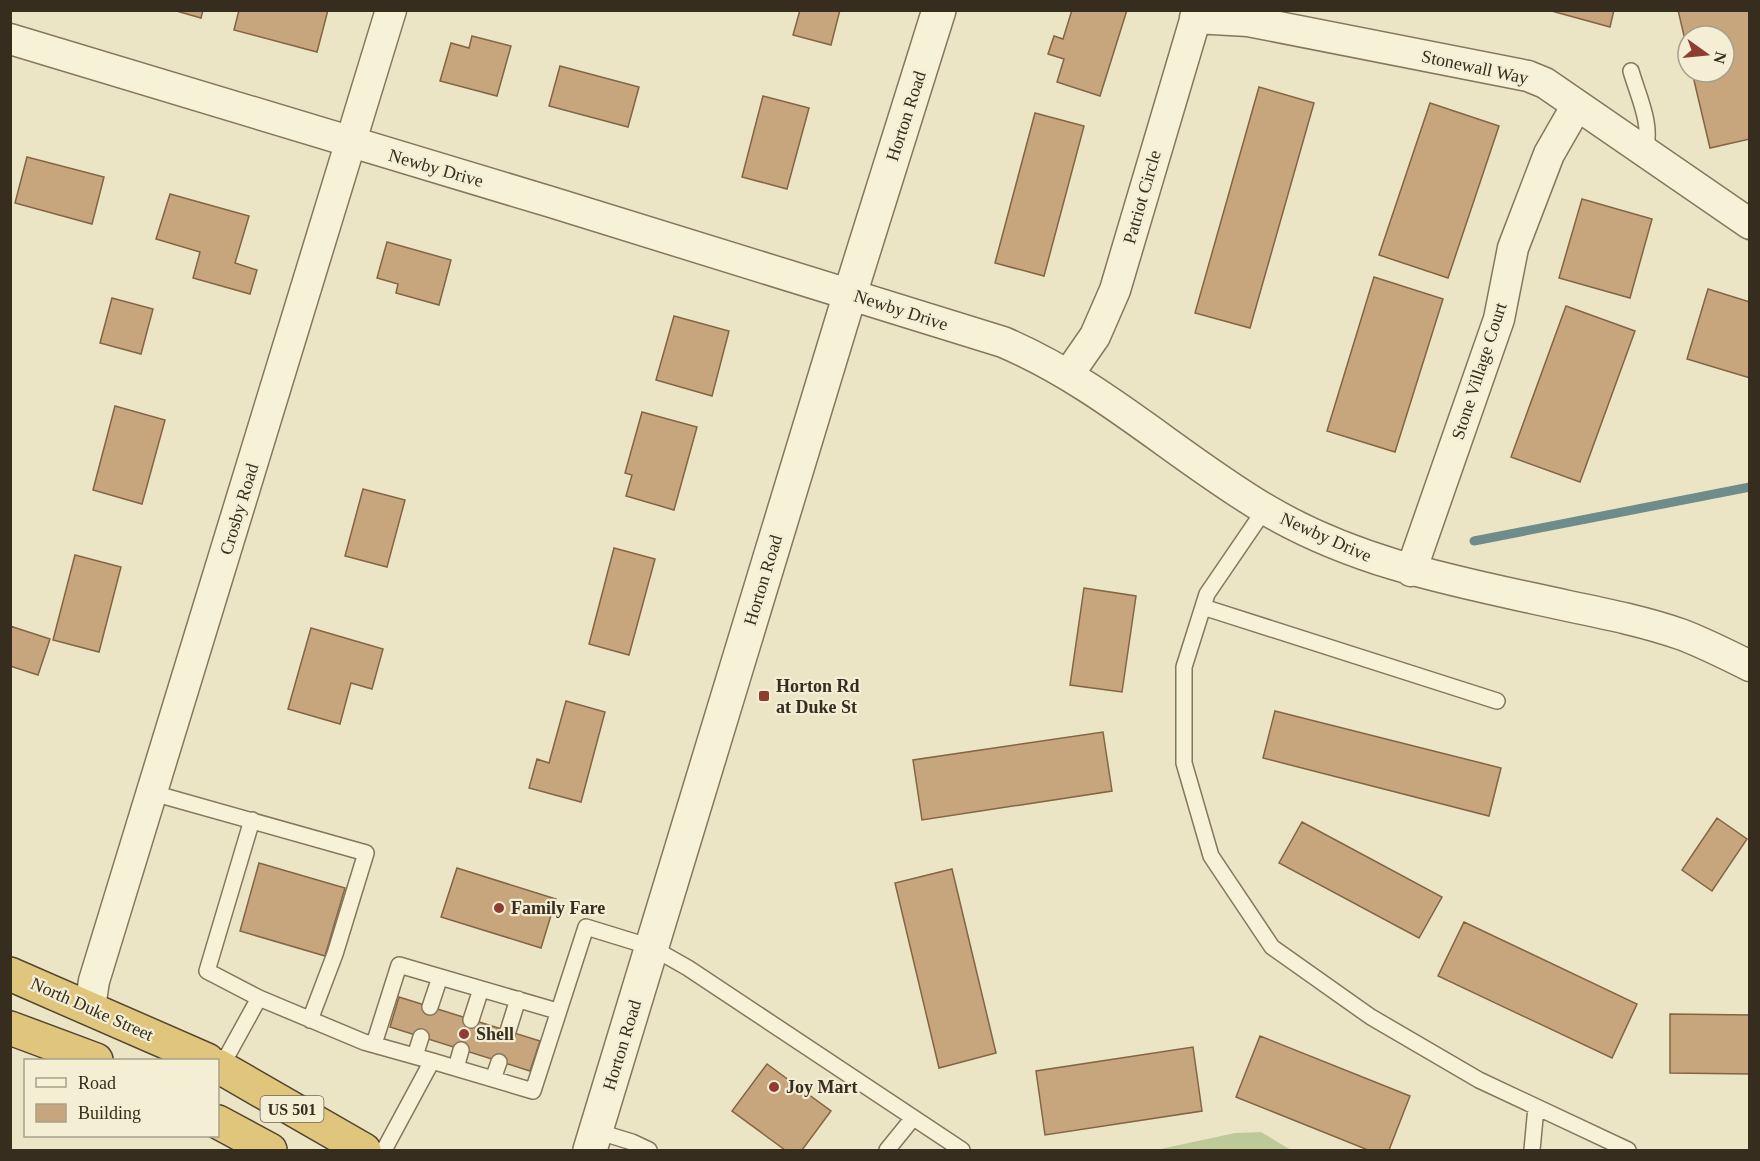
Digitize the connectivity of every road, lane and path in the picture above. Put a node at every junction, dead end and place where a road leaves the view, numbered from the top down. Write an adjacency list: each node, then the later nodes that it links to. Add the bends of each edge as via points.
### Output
1 (391, 10): 7 (street, Crosby Road)
2 (939, 10): 10 (street, Horton Road)
3 (1196, 14): 6 (street, Stonewall Way, via 1528,76 1545,83); 11 (street, Patriot Circle, via 1115,290 1095,336)
4 (10, 39): 7 (street, Newby Drive)
5 (1632, 71): 8 (lane, via 1648,130)
6 (1576, 107): 8 (street, Stonewall Way); 13 (street, Stone Village Court, via 1549,154 1513,248 1499,319)
7 (351, 143): 10 (street, Newby Drive); 17 (street, Crosby Road)
8 (1644, 152): 9 (street, Stonewall Way)
9 (1749, 224)
10 (850, 294): 11 (street, Newby Drive, via 1003,342); 19 (street, Horton Road)
11 (1068, 375): 12 (street, Newby Drive)
12 (1266, 509): 13 (street, Newby Drive, via 1289,524 1355,553); 14 (lane)
13 (1411, 571): 15 (street, Newby Drive, via 1634,620 1710,646)
14 (1203, 607): 16 (lane); 44 (lane, via 1184,667 1184,763 1211,856 1272,947 1371,1017 1479,1080)
15 (1749, 666)
16 (1497, 701)
17 (153, 793): 18 (lane); 25 (street, Crosby Road, via 94,981)
18 (252, 820): 23 (lane, via 207,971); 28 (lane, via 366,853)
19 (651, 947): 27 (lane, via 586,927); 45 (lane); 47 (street, Horton Road)
20 (10, 974): 25 (highway, North Duke Street / US 501)
21 (440, 977): 22 (lane); 26 (lane); 33 (lane, via 399,965)
22 (481, 989): 24 (lane); 29 (lane)
23 (259, 998): 28 (lane); 38 (lane)
24 (518, 999): 27 (lane); 31 (lane)
25 (90, 1007): 37 (highway, North Duke Street / US 501)
26 (430, 1007)
27 (557, 1011): 43 (lane, via 533,1091)
28 (310, 1020): 33 (lane)
29 (471, 1020)
30 (10, 1028): 36 (highway)
31 (508, 1031)
32 (421, 1037): 35 (lane)
33 (374, 1044): 35 (lane)
34 (461, 1050): 42 (lane)
35 (415, 1056): 39 (lane)
36 (93, 1059)
37 (204, 1059)
38 (218, 1059)
39 (432, 1061): 42 (lane); 50 (lane)
40 (499, 1062): 43 (lane)
41 (219, 1066): 49 (highway, North Duke Street / US 501)
42 (456, 1068): 43 (lane)
43 (493, 1079)
44 (1536, 1107): 54 (lane); 55 (lane)
45 (913, 1118): 52 (lane); 53 (lane)
46 (219, 1123): 48 (highway, US 501)
47 (593, 1141): 51 (lane, via 632,1142)
48 (270, 1150)
49 (364, 1150)
50 (384, 1150)
51 (649, 1150)
52 (886, 1150)
53 (962, 1150)
54 (1532, 1150)
55 (1628, 1150)

